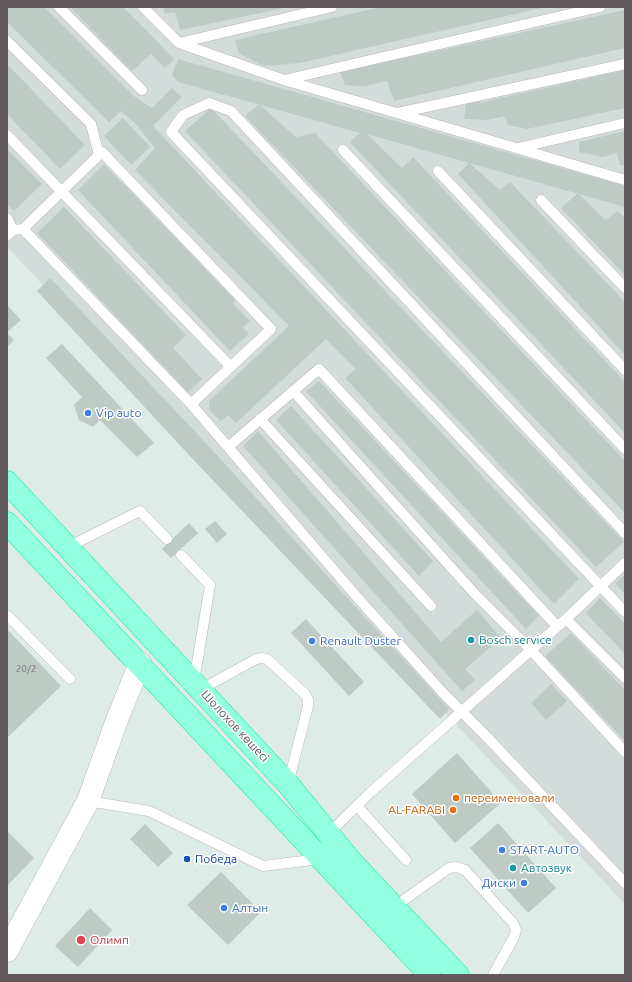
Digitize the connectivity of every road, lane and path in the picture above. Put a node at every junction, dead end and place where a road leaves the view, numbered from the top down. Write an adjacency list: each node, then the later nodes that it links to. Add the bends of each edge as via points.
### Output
1 (59, 7): 9 (lane)
2 (143, 7): 6 (lane)
3 (332, 7): 6 (lane)
4 (600, 7): 8 (lane)
5 (7, 41): 15 (lane, via 91,124)
6 (179, 43): 8 (lane)
7 (625, 64): 10 (lane)
8 (284, 80): 10 (lane)
9 (142, 90)
10 (398, 113): 13 (lane)
11 (625, 123): 13 (lane)
12 (7, 135): 18 (lane)
13 (516, 148): 17 (lane)
14 (343, 150): 29 (lane)
15 (99, 155): 18 (lane); 23 (lane, via 102,152 271,329)
16 (438, 171): 24 (lane)
17 (625, 180)
18 (62, 192): 21 (lane); 23 (lane)
19 (541, 200): 22 (lane)
20 (7, 218): 21 (lane)
21 (14, 232): 26 (lane)
22 (625, 288)
23 (231, 367): 26 (lane)
24 (625, 370)
25 (293, 391): 27 (lane); 42 (lane, via 319,368); 44 (lane, via 474,593)
26 (190, 404): 28 (lane)
27 (260, 419): 28 (lane); 38 (lane)
28 (228, 447): 49 (lane, via 356,596)
29 (625, 448)
30 (7, 482): 34 (highway, Шолохов көшесі)
31 (7, 523): 45 (highway)
32 (625, 533): 37 (lane, via 231,111 209,103 183,115 171,132)
33 (167, 539): 34 (lane, via 140,511)
34 (68, 547): 43 (highway, Шолохов көшесі)
35 (181, 555): 48 (lane, via 210,585)
36 (625, 563): 37 (lane)
37 (601, 586): 39 (lane); 41 (lane)
38 (431, 606)
39 (625, 612)
40 (7, 614): 47 (lane)
41 (566, 618): 42 (lane); 46 (lane)
42 (557, 626): 44 (lane)
43 (158, 645): 45 (highway); 48 (highway, Шолохов көшесі)
44 (530, 650): 49 (lane); 50 (lane)
45 (140, 663): 52 (street); 55 (highway)
46 (625, 678)
47 (70, 679)
48 (197, 686): 51 (highway, Шолохов көшесі); 51 (lane, via 262,658 306,694 308,706)
49 (461, 712): 53 (lane); 57 (lane)
50 (625, 752)
51 (288, 784): 54 (highway, Шолохов көшесі)
52 (88, 801): 55 (lane, via 149,811 263,866); 59 (street)
53 (357, 806): 54 (lane); 56 (lane)
54 (329, 833): 55 (lane); 58 (highway, Шолохов көшесі, via 350,860)
55 (319, 855): 60 (highway)
56 (406, 860)
57 (625, 883)
58 (394, 907): 61 (highway, Шолохов көшесі); 62 (lane, via 449,868 465,870 513,923 516,930)
59 (7, 951)
60 (430, 975)
61 (458, 975)
62 (493, 975)

